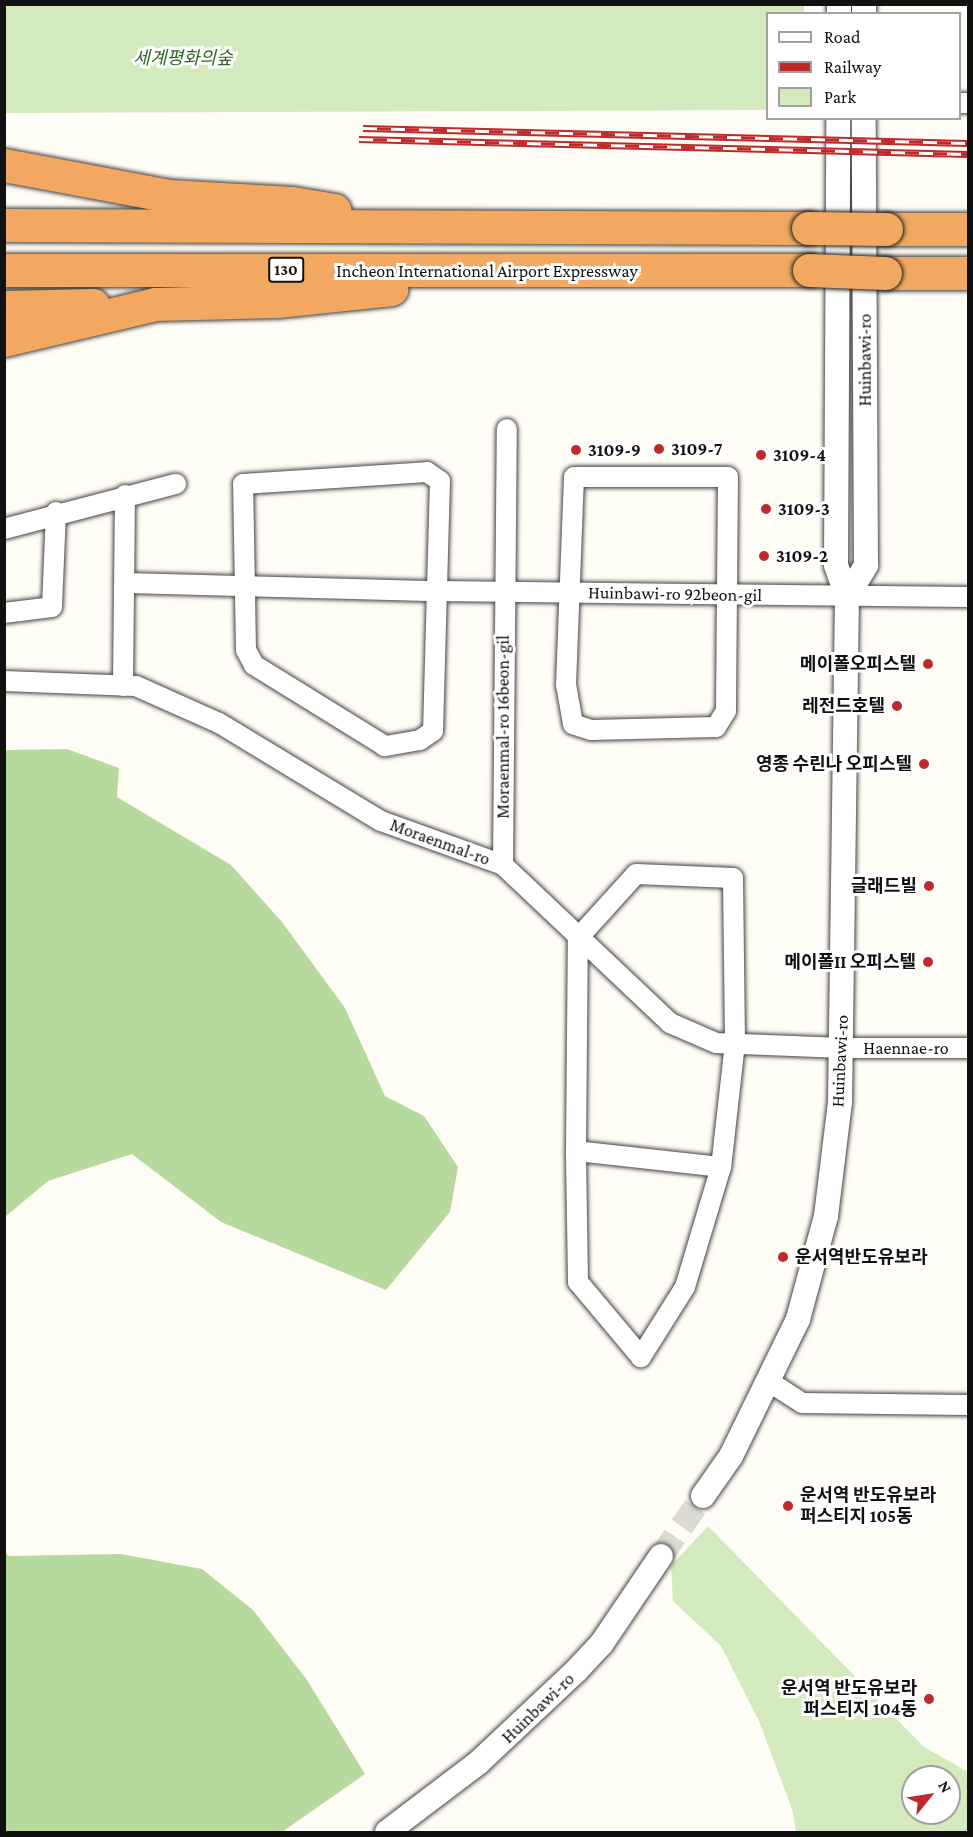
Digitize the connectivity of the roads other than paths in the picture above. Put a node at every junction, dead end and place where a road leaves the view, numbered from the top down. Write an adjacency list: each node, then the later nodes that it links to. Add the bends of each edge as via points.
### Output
1 (838, 120): 24 (street, Huinbawi-ro, via 836,565)
2 (864, 120): 24 (street, Huinbawi-ro, via 866,566)
3 (4, 165): 5 (highway, via 169,196 292,203)
4 (4, 225): 5 (highway)
5 (424, 226): 6 (highway, bridge)
6 (969, 229)
7 (4, 270): 8 (highway, Incheon International Airport Expressway / 130)
8 (567, 271): 9 (highway, Incheon International Airport Expressway / 130, bridge); 10 (highway, via 277,301)
9 (969, 273)
10 (155, 304): 11 (highway); 12 (highway)
11 (4, 307)
12 (4, 340)
13 (507, 429): 20 (street, Moraenmal-ro 16beon-gil)
14 (176, 484): 15 (street)
15 (125, 495): 16 (street); 18 (street)
16 (56, 512): 17 (street); 26 (street, via 52,607)
17 (4, 529)
18 (126, 583): 19 (street); 28 (street)
19 (242, 585): 21 (street); 21 (street, via 243,484 428,472 440,481); 21 (street, via 246,650 254,665 385,746 420,740 433,731)
20 (504, 590): 21 (street); 22 (street, Huinbawi-ro 92beon-gil); 29 (street, Moraenmal-ro 16beon-gil)
21 (437, 591)
22 (568, 593): 23 (street, Huinbawi-ro 92beon-gil); 23 (street, via 574,477 728,477); 23 (street, via 566,685 573,724 591,730 716,727 726,711)
23 (729, 594): 24 (street, Huinbawi-ro 92beon-gil)
24 (847, 597): 25 (street, Huinbawi-ro 92beon-gil); 32 (street, Huinbawi-ro)
25 (969, 597)
26 (4, 613)
27 (4, 681): 28 (street, Moraenmal-ro)
28 (123, 686): 29 (street, Moraenmal-ro, via 136,686 219,723 381,820)
29 (503, 865): 30 (street, Moraenmal-ro)
30 (578, 938): 31 (street, Moraenmal-ro, via 670,1023 716,1042); 31 (street, via 636,874 733,878); 34 (street)
31 (735, 1043): 32 (street, Moraenmal-ro); 35 (street)
32 (843, 1048): 33 (street, Haennae-ro); 36 (street, Huinbawi-ro, via 826,1216 798,1318)
33 (969, 1048)
34 (576, 1150): 35 (street); 35 (street, via 578,1282 641,1357 685,1287)
35 (721, 1167)
36 (768, 1381): 37 (street, via 802,1403); 38 (street, Huinbawi-ro, via 731,1456)
37 (969, 1405)
38 (703, 1496)
39 (661, 1556): 40 (street, Huinbawi-ro, via 602,1643 576,1671 478,1763)
40 (387, 1833)

